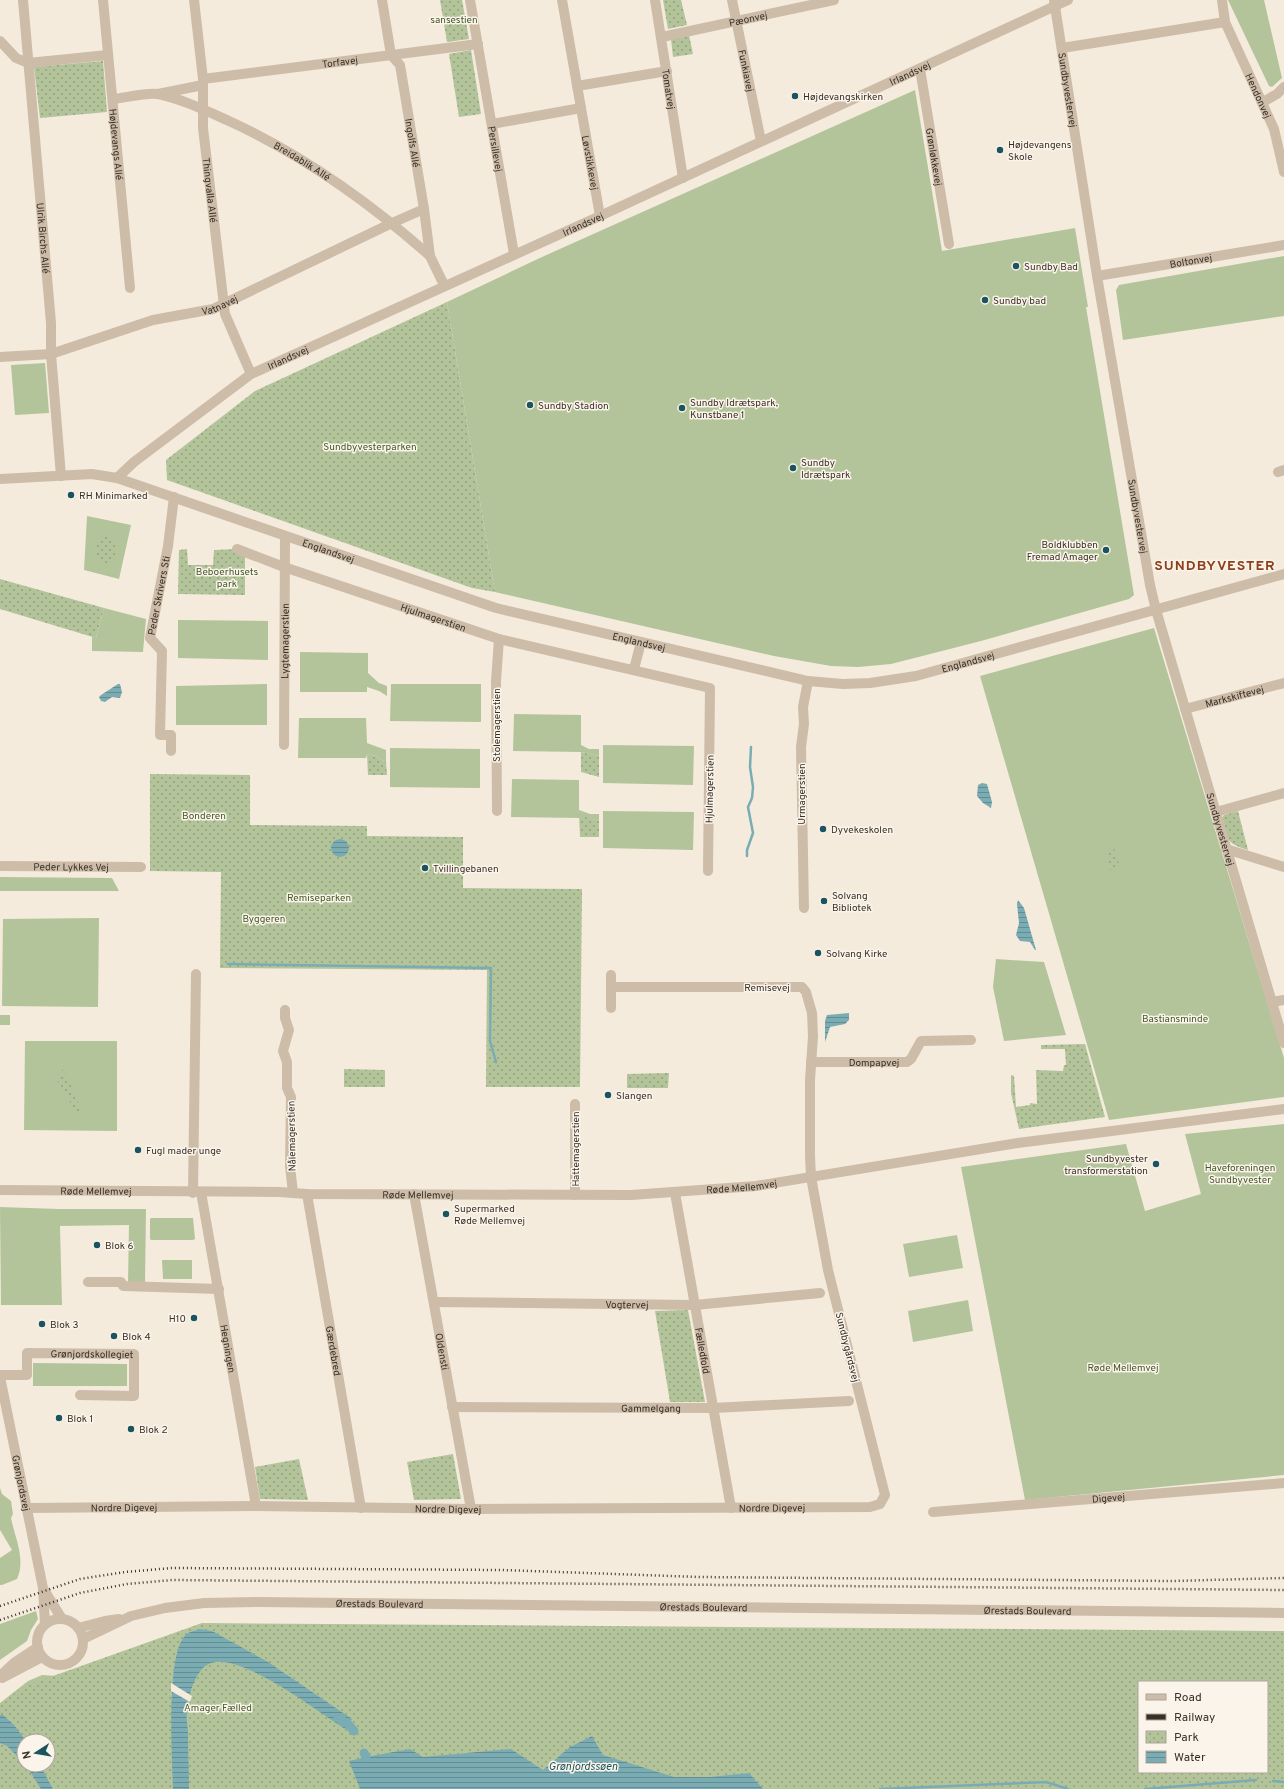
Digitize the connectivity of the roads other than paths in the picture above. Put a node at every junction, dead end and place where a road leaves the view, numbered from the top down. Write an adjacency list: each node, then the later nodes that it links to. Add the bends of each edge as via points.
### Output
1 (23, 0): 21 (street, Ulrik Birchs Allé)
2 (103, 0): 19 (street, Højdevangs Allé)
3 (194, 0): 24 (street, Thingvalla Allé)
4 (382, 0): 20 (street, Ingolfs Allé)
5 (470, 0): 17 (street, Persillevej)
6 (562, 0): 25 (street, Løvstikkevej)
7 (655, 0): 15 (street, Tomatvej)
8 (732, 0): 13 (street, Funkiavej)
9 (834, 0): 13 (street, Pæonvej)
10 (1068, 0): 12 (street, Irlandsvej)
11 (1222, 0): 14 (street, Hendonvej)
12 (1055, 3): 18 (street, Sundbyvestervej); 22 (street, Irlandsvej)
13 (736, 20): 15 (street, Pæonvej); 34 (street, Funkiavej)
14 (1225, 22): 18 (street, Sundbyvestervej); 29 (street, Hendonvej)
15 (662, 37): 23 (street, Tomatvej)
16 (0, 41): 21 (street, via 16,58)
17 (478, 44): 20 (street, Torfavej); 32 (street, Persillevej)
18 (1062, 48): 44 (street, Sundbyvestervej)
19 (108, 55): 21 (street); 28 (street, Højdevangs Allé)
20 (391, 55): 24 (street, Torfavej); 37 (street, Ingolfs Allé, via 400,65)
21 (28, 63): 48 (street, Ulrik Birchs Allé, via 49,301)
22 (920, 68): 34 (street, Irlandsvej); 40 (street, Grønløkkevej)
23 (667, 71): 25 (street); 36 (street, Tomatvej)
24 (203, 82): 27 (street, Breidablik Allé); 31 (street, Thingvalla Allé)
25 (577, 86): 30 (street, Løvstikkevej)
26 (1284, 87): 29 (street)
27 (156, 94): 28 (street, Breidablik Allé); 31 (street, Breidablik Allé)
28 (113, 99): 46 (street, Højdevangs Allé)
29 (1263, 102): 33 (street, Hendonvej)
30 (581, 108): 32 (street); 38 (street, Løvstikkevej)
31 (204, 109): 39 (street, Breidablik Allé, via 264,137 325,173); 47 (street, Thingvalla Allé, via 203,128)
32 (492, 124): 42 (street, Persillevej)
33 (1280, 138): 35 (street, Hendonvej)
34 (761, 141): 36 (street, Irlandsvej)
35 (1284, 172)
36 (683, 178): 38 (street, Irlandsvej)
37 (424, 209): 39 (street, Vatnavej); 43 (street, Ingolfs Allé)
38 (600, 216): 42 (street, Irlandsvej)
39 (392, 223): 43 (street, Breidablik Allé); 47 (street, Vatnavej)
40 (949, 244)
41 (1284, 245): 44 (street, Boltonvej)
42 (514, 254): 45 (street, Irlandsvej)
43 (430, 256): 45 (street, Ingolfs Allé)
44 (1097, 276): 59 (street, Sundbyvestervej)
45 (444, 286): 50 (street, Irlandsvej)
46 (130, 288)
47 (224, 303): 48 (street, Vatnavej, via 213,309 153,320); 50 (street, Thingvalla Allé, via 225,314)
48 (51, 354): 49 (street, Vatnavej); 51 (street, Ulrik Birchs Allé)
49 (0, 357)
50 (251, 374): 52 (street, Irlandsvej, via 134,462)
51 (60, 476): 52 (street, Englandsvej, via 92,474); 53 (street, Englandsvej)
52 (117, 478): 54 (street, Englandsvej)
53 (0, 479)
54 (174, 497): 55 (street, Englandsvej); 67 (street, Peder Skrivers Sti, via 168,546 150,638 162,651 160,735 171,735)
55 (285, 537): 57 (street, Lygtemagerstien); 61 (street, Englandsvej, via 496,608)
56 (236, 549): 57 (street, Hjulmagerstien)
57 (284, 567): 60 (street, Hjulmagerstien); 66 (street, Lygtemagerstien)
58 (1284, 574): 59 (street, Englandsvej)
59 (1156, 610): 63 (street, Englandsvej, via 916,676 870,683); 65 (street, Sundbyvestervej)
60 (499, 639): 62 (street, Hjulmagerstien); 69 (street, Stolemagerstien, via 496,681)
61 (641, 642): 62 (street); 63 (street, Englandsvej)
62 (634, 669): 75 (street, Hjulmagerstien, via 710,688)
63 (808, 681): 76 (street, Urmagerstien, via 803,707 801,747)
64 (1284, 683): 65 (street, Markskiftevej)
65 (1185, 709): 70 (street, Sundbyvestervej)
66 (284, 745)
67 (171, 751)
68 (1284, 794): 70 (street)
69 (496, 811)
70 (1216, 812): 71 (street, Sundbyvestervej)
71 (1226, 849): 74 (street); 81 (street, Sundbyvestervej)
72 (0, 866): 73 (street, Peder Lykkes Vej)
73 (141, 867)
74 (1284, 867)
75 (708, 871)
76 (804, 908)
77 (196, 974): 91 (street)
78 (611, 974): 79 (street)
79 (611, 987): 82 (street); 86 (street, Remisevej, via 802,987 806,992 812,1014)
80 (1284, 1000): 81 (street)
81 (1272, 1002): 85 (street, Sundbyvestervej)
82 (611, 1008)
83 (285, 1010): 92 (street, Nålemagerstien, via 289,1030 283,1051 287,1062 287,1088 291,1097 290,1166)
84 (970, 1040): 86 (street, Dompapvej, via 921,1041 911,1059 906,1062)
85 (1284, 1043)
86 (811, 1062): 89 (street, Remisevej)
87 (575, 1104): 96 (street, Hattemagerstien)
88 (1284, 1109): 89 (street, Røde Mellemvej, via 1018,1143)
89 (811, 1178): 93 (street, Røde Mellemvej); 109 (street, Sundbygårdsvej, via 828,1270 885,1495 880,1504)
90 (0, 1190): 91 (street, Røde Mellemvej)
91 (197, 1192): 92 (street, Røde Mellemvej); 98 (street, Hegningen)
92 (293, 1193): 94 (street, Røde Mellemvej)
93 (675, 1193): 96 (street, Røde Mellemvej); 101 (street, Fælledfold)
94 (307, 1194): 95 (street, Røde Mellemvej); 111 (street, Gærdebred)
95 (414, 1194): 96 (street, Røde Mellemvej); 100 (street, Oldensti)
96 (575, 1195)
97 (88, 1282): 98 (street, via 120,1282 123,1286)
98 (219, 1289): 108 (street, Hegningen)
99 (820, 1293): 101 (street, Vogtervej)
100 (434, 1302): 101 (street, Vogtervej); 105 (street, Oldensti)
101 (695, 1305): 106 (street, Fælledfold)
102 (0, 1376): 103 (street, Grønjordskollegiet, via 27,1375 27,1353 134,1354 134,1396); 110 (street, Grønjordsvej)
103 (80, 1395)
104 (849, 1401): 106 (street, Gammelgang)
105 (452, 1407): 106 (street, Gammelgang); 113 (street, Oldensti)
106 (713, 1408): 112 (street, Fælledfold)
107 (1284, 1483): 114 (street, Digevej)
108 (256, 1506): 110 (street, Nordre Digevej); 111 (street, Nordre Digevej)
109 (870, 1507): 112 (street, Nordre Digevej)
110 (26, 1508): 115 (street, Grønjordsvej)
111 (361, 1508): 113 (street, Nordre Digevej)
112 (731, 1508): 113 (street, Nordre Digevej)
113 (471, 1509)
114 (933, 1512)
115 (44, 1588): 117 (street, Grønjordsvej); 119 (street, Grønjordsvej)
116 (1284, 1613): 118 (street, Ørestads Boulevard, via 259,1602 204,1603 165,1608)
117 (62, 1619): 119 (street); 120 (street, via 68,1620)
118 (124, 1619): 120 (street, Ørestads Boulevard); 121 (street, Ørestads Boulevard)
119 (45, 1624): 122 (street, via 38,1634)
120 (78, 1628): 121 (street)
121 (83, 1639): 123 (street, via 82,1651 69,1663 58,1665)
122 (38, 1647): 123 (street); 124 (street, via 14,1663)
123 (42, 1657): 124 (street, via 19,1671)
124 (0, 1678)

